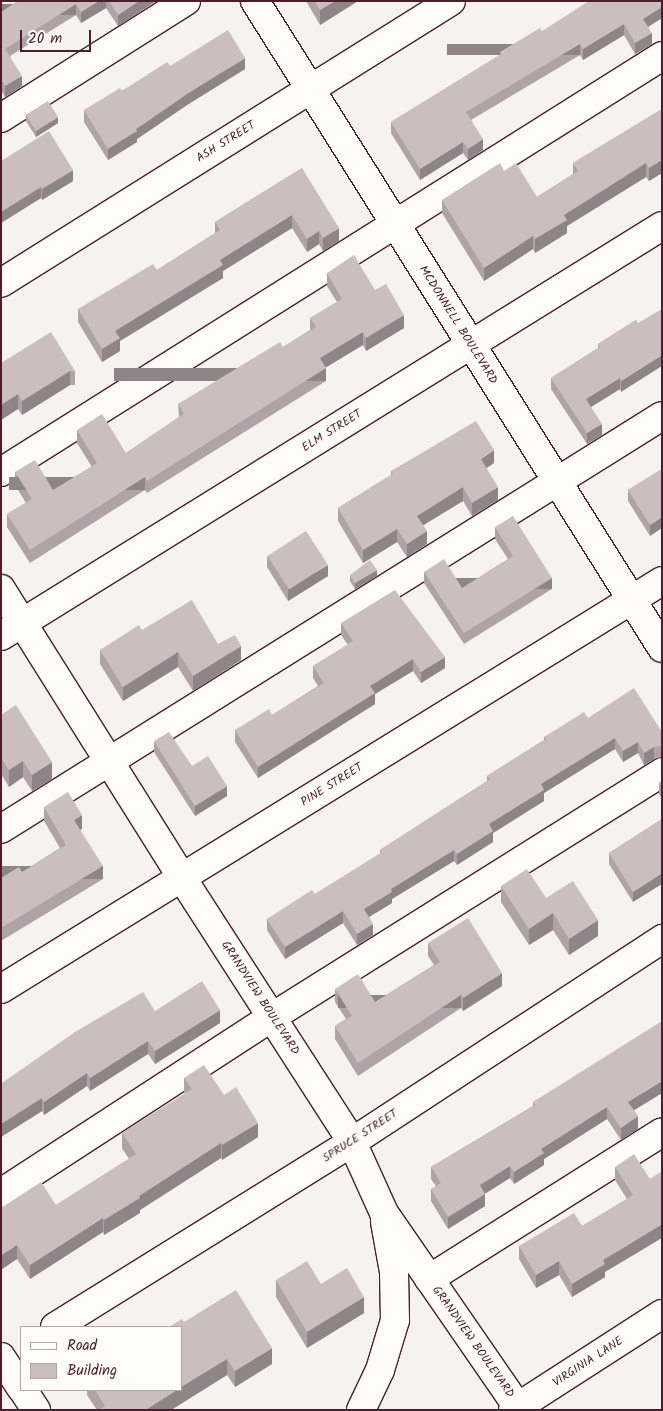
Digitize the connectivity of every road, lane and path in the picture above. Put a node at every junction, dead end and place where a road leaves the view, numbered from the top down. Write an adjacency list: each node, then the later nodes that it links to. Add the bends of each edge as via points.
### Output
1 (186, 1): 6 (street)
2 (255, 1): 5 (street, MCDONNELL BOULEVARD)
3 (451, 1): 5 (street, ASH STREET)
4 (662, 56): 7 (street)
5 (310, 89): 7 (street, MCDONNELL BOULEVARD); 9 (street, ASH STREET)
6 (1, 118)
7 (396, 225): 10 (street, MCDONNELL BOULEVARD); 12 (street)
8 (662, 226): 10 (street, ELM STREET)
9 (1, 283)
10 (471, 345): 13 (street, MCDONNELL BOULEVARD); 17 (street, ELM STREET)
11 (662, 416): 13 (street)
12 (1, 472)
13 (557, 481): 16 (street, MCDONNELL BOULEVARD); 19 (street)
14 (662, 581): 16 (street, PINE STREET)
15 (1, 589): 17 (street, GRANDVIEW BOULEVARD)
16 (632, 600): 18 (street, MCDONNELL BOULEVARD); 22 (street, PINE STREET)
17 (12, 630): 19 (street, GRANDVIEW BOULEVARD)
18 (662, 648)
19 (110, 762): 21 (street); 22 (street, GRANDVIEW BOULEVARD)
20 (662, 772): 25 (street)
21 (1, 829)
22 (182, 878): 24 (street, PINE STREET); 25 (street, GRANDVIEW BOULEVARD)
23 (662, 939): 27 (street, SPRUCE STREET)
24 (1, 989)
25 (272, 1017): 27 (street, GRANDVIEW BOULEVARD); 28 (street)
26 (662, 1132): 30 (street)
27 (352, 1142): 29 (street, GRANDVIEW BOULEVARD); 32 (street, SPRUCE STREET)
28 (1, 1192)
29 (384, 1213): 30 (street, GRANDVIEW BOULEVARD); 38 (street, via 394,1272 395,1320 380,1370)
30 (429, 1278): 36 (street, GRANDVIEW BOULEVARD)
31 (662, 1314): 36 (street, VIRGINIA LANE)
32 (57, 1326)
33 (8, 1355): 34 (street)
34 (20, 1384)
35 (23, 1391): 37 (street)
36 (516, 1408)
37 (36, 1410)
38 (361, 1410)

